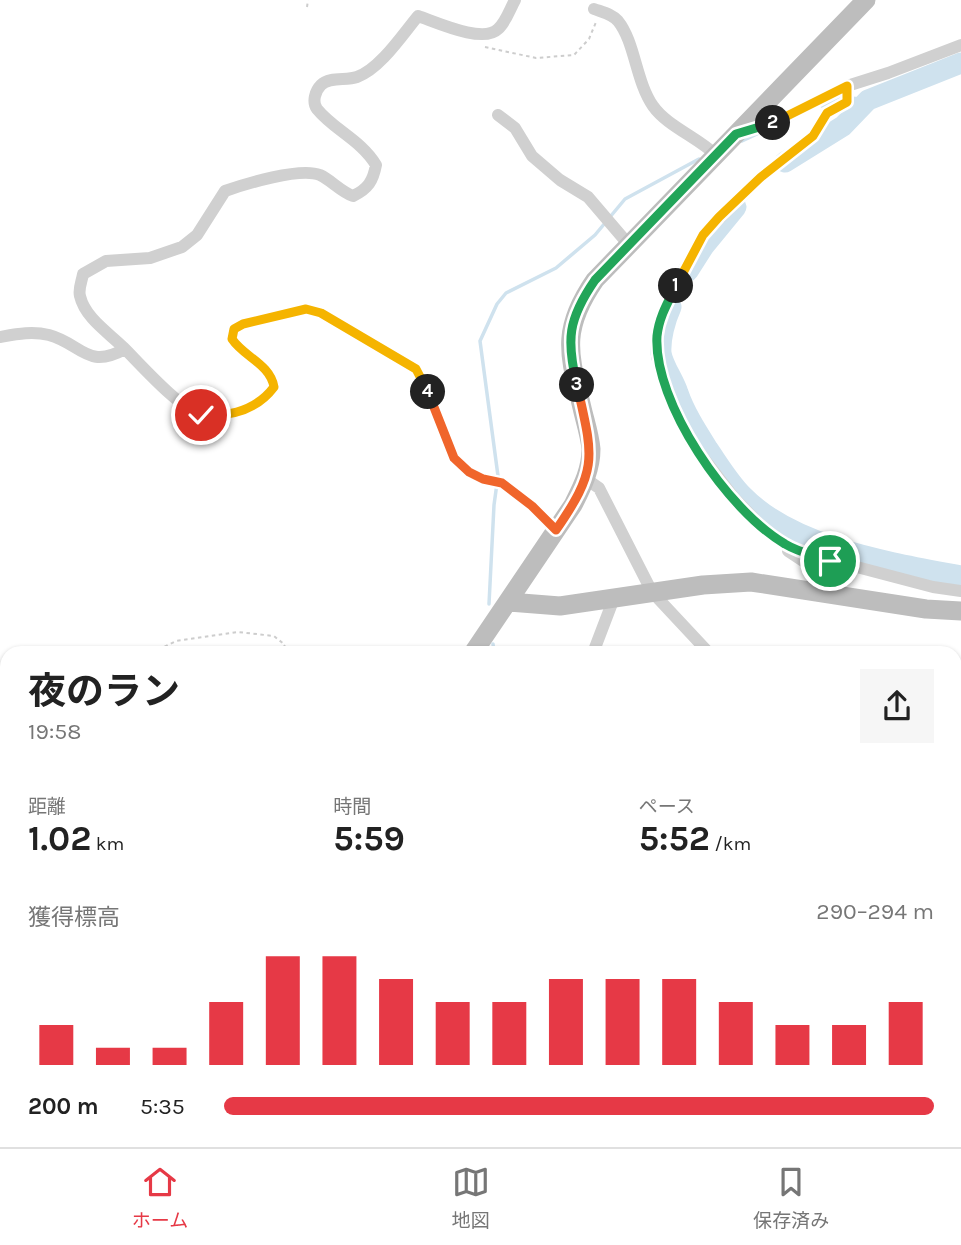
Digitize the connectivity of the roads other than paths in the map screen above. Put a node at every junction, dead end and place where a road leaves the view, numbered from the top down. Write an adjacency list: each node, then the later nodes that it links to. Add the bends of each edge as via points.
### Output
1 (515, 0): 11 (street, via 501,26 489,35 475,35 418,16 374,67 357,77 328,80 319,86 316,108 355,140 376,165 365,191 353,196 320,175 303,173 240,186 225,191 197,235 182,247 150,258 106,261 83,275 80,298 98,326)
2 (866, 0): 7 (street)
3 (597, 10): 8 (street, via 618,22 657,112)
4 (961, 45): 5 (street)
5 (847, 86): 7 (street, via 773,124); 14 (street, via 847,102 827,113 813,136 761,177 703,235 661,316 657,334 657,356 672,405 691,442 734,498)
6 (498, 115): 9 (street, via 515,128 532,156 588,197)
7 (736, 134): 8 (street)
8 (716, 155): 9 (street)
9 (629, 245): 12 (street, via 579,302 572,324 570,356 591,449)
10 (0, 337): 11 (street, via 53,336 91,357 110,357)
11 (125, 349): 13 (street, via 184,405 201,415 223,416 265,400 274,387 266,369 232,339 234,329 306,309 321,313 416,369 454,458 469,472 502,483)
12 (586, 479): 13 (street); 16 (street, via 599,488)
13 (556, 530): 19 (street)
14 (785, 544): 15 (street, via 830,561); 17 (street, via 788,552 835,582)
15 (961, 591)
16 (652, 592): 17 (street, via 751,582); 18 (street); 23 (street)
17 (836, 596): 20 (street)
18 (614, 597): 19 (street, via 560,606); 22 (street)
19 (509, 602): 21 (street)
20 (961, 611)
21 (482, 646)
22 (596, 646)
23 (702, 646)

